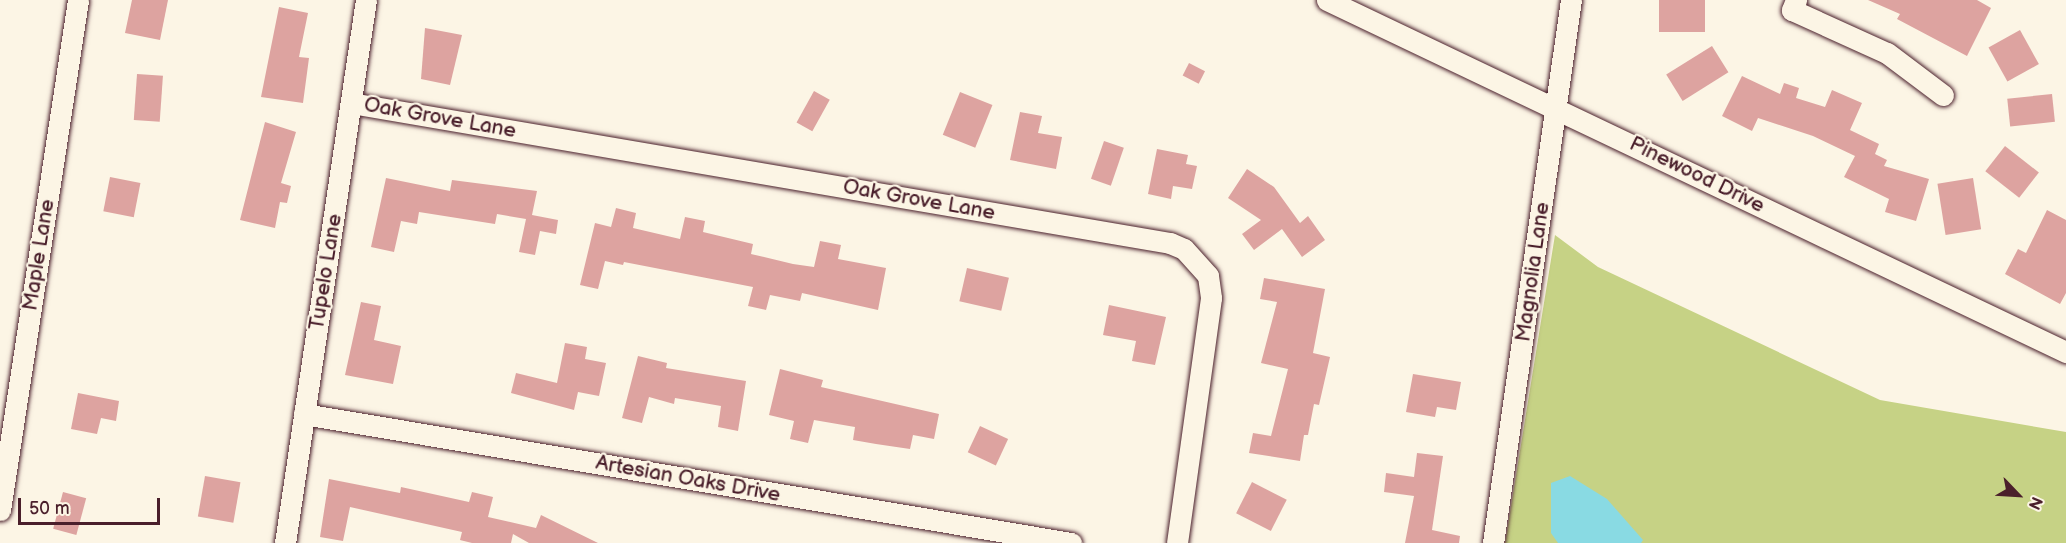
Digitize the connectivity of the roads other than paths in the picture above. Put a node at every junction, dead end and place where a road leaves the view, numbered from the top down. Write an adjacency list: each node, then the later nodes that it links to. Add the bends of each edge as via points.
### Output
1 (78, 0): 11 (street, Maple Lane)
2 (366, 0): 7 (street, Tupelo Lane)
3 (1571, 0): 8 (street, Magnolia Lane)
4 (1334, 2): 8 (street, Pinewood Drive)
5 (1794, 5): 6 (street, via 1887,53)
6 (1943, 94)
7 (351, 103): 10 (street, Tupelo Lane); 14 (street, Oak Grove Lane, via 1170,243 1184,249 1208,276 1211,298)
8 (1557, 109): 9 (street, Pinewood Drive); 15 (street, Magnolia Lane)
9 (2066, 352)
10 (304, 414): 12 (street, Tupelo Lane); 13 (street, Artesian Oaks Drive)
11 (0, 510)
12 (285, 543)
13 (1071, 543)
14 (1177, 543)
15 (1493, 543)

